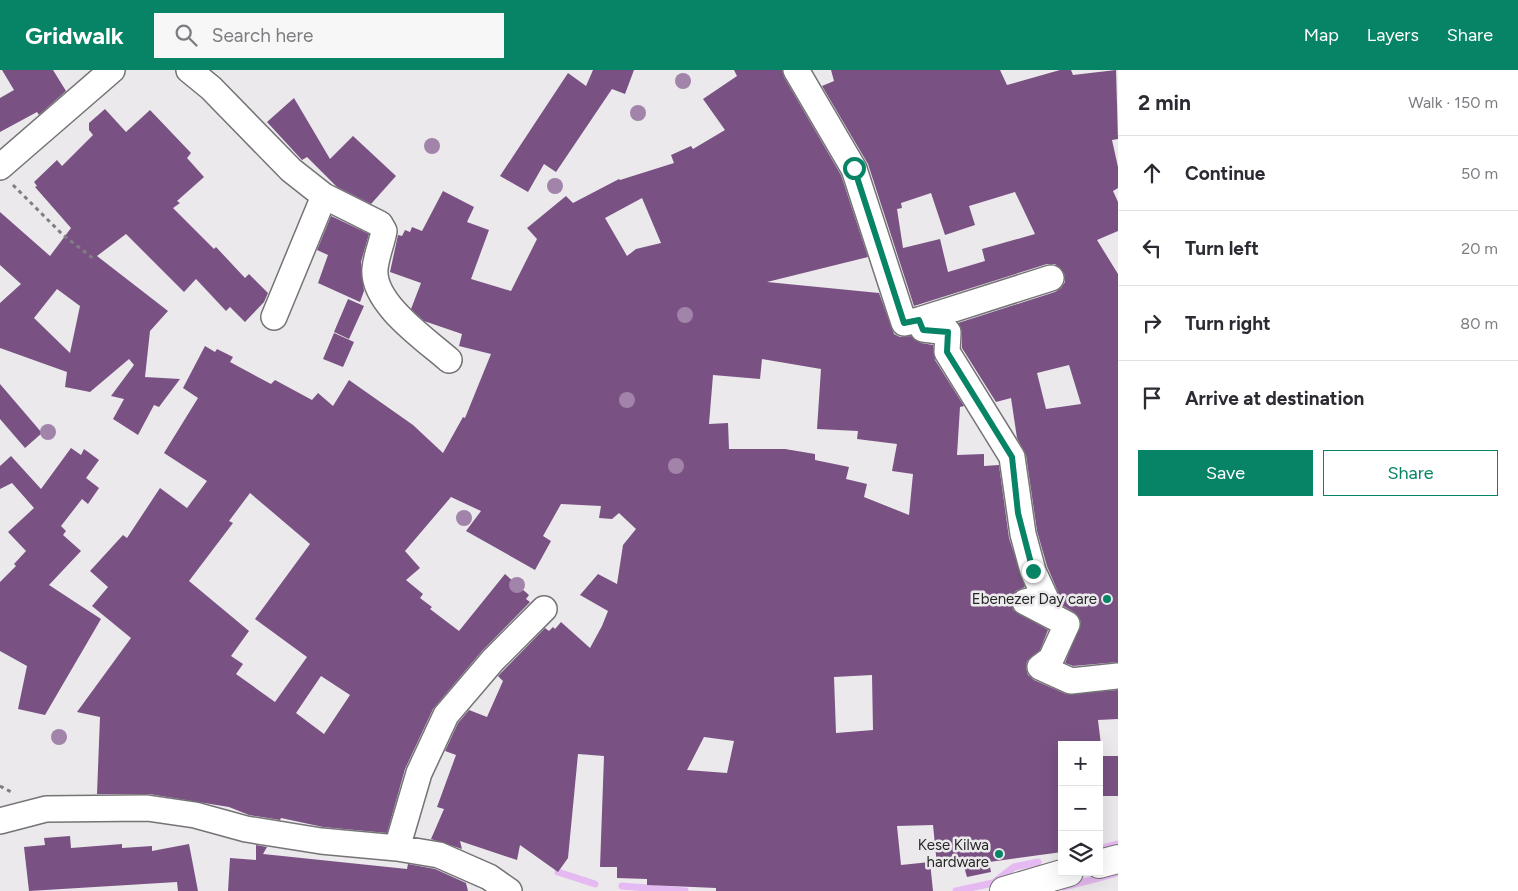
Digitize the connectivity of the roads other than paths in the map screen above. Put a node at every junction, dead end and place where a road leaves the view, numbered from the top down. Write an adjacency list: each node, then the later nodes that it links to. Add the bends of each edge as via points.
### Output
1 (112, 70): 4 (street)
2 (189, 70): 5 (street, via 211,88 291,170)
3 (796, 70): 8 (street, via 854,168 904,323)
4 (6, 176)
5 (324, 196): 7 (street); 9 (street, via 380,224 384,231 375,280 381,295 394,312)
6 (1051, 278): 8 (street)
7 (274, 318)
8 (919, 320): 11 (street, via 923,330 948,332 947,352 1012,457 1023,534 1033,571 1045,597 1025,602 1067,624 1051,659 1040,667 1071,681)
9 (449, 360)
10 (544, 609): 13 (street, via 493,660 446,715 419,774)
11 (1118, 676)
12 (0, 821): 13 (street, via 46,809 147,808 311,840)
13 (397, 848): 17 (street, via 438,855 489,877)
14 (1118, 859): 15 (main road)
15 (1103, 863)
16 (1058, 875): 18 (main road)
17 (509, 891)
18 (1004, 891)

